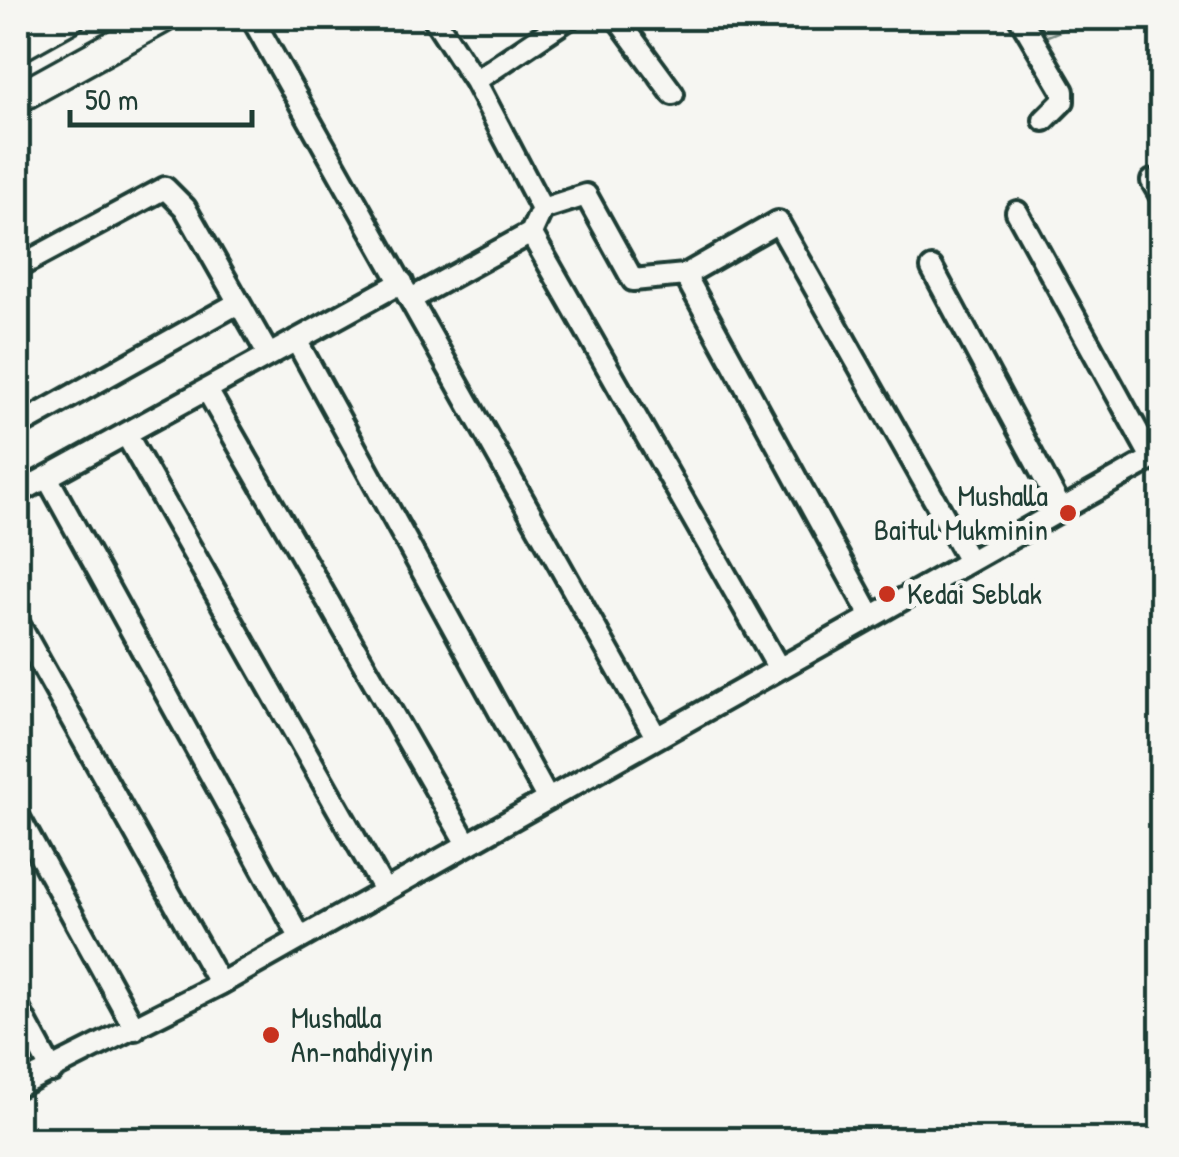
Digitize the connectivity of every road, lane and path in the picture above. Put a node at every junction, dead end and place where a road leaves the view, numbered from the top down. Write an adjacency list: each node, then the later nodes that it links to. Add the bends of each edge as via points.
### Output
1 (70, 18): 8 (street)
2 (163, 18): 11 (street)
3 (252, 18): 19 (street)
4 (434, 18): 9 (street)
5 (568, 18): 9 (street)
6 (618, 18): 10 (street)
7 (1020, 18): 12 (street, via 1063,91 1063,101)
8 (18, 47)
9 (475, 81): 13 (street)
10 (673, 94)
11 (18, 98)
12 (1044, 120)
13 (542, 209): 15 (street); 18 (street, via 586,195 632,280)
14 (1017, 212): 26 (street)
15 (531, 233): 19 (street); 33 (street)
16 (18, 267): 20 (street, via 166,188 185,208)
17 (932, 268): 29 (street)
18 (685, 274): 30 (street, via 778,222); 31 (street)
19 (407, 290): 21 (street); 34 (street)
20 (238, 303): 22 (street); 24 (street)
21 (296, 340): 22 (street); 35 (street)
22 (267, 352): 23 (street)
23 (208, 390): 25 (street); 37 (street)
24 (18, 426)
25 (126, 434): 27 (street); 38 (street)
26 (1157, 456): 29 (street)
27 (47, 477): 28 (street); 39 (street)
28 (18, 493)
29 (1061, 509): 30 (street)
30 (969, 561): 31 (street)
31 (871, 616): 33 (street)
32 (18, 623): 40 (street)
33 (778, 667): 34 (street)
34 (655, 735): 35 (street)
35 (546, 796): 37 (street)
36 (18, 816): 42 (street)
37 (467, 844): 38 (street)
38 (384, 890): 39 (street)
39 (300, 937): 40 (street)
40 (220, 984): 42 (street)
41 (18, 1008): 43 (street)
42 (135, 1029): 43 (street)
43 (52, 1071): 44 (street)
44 (18, 1086)

